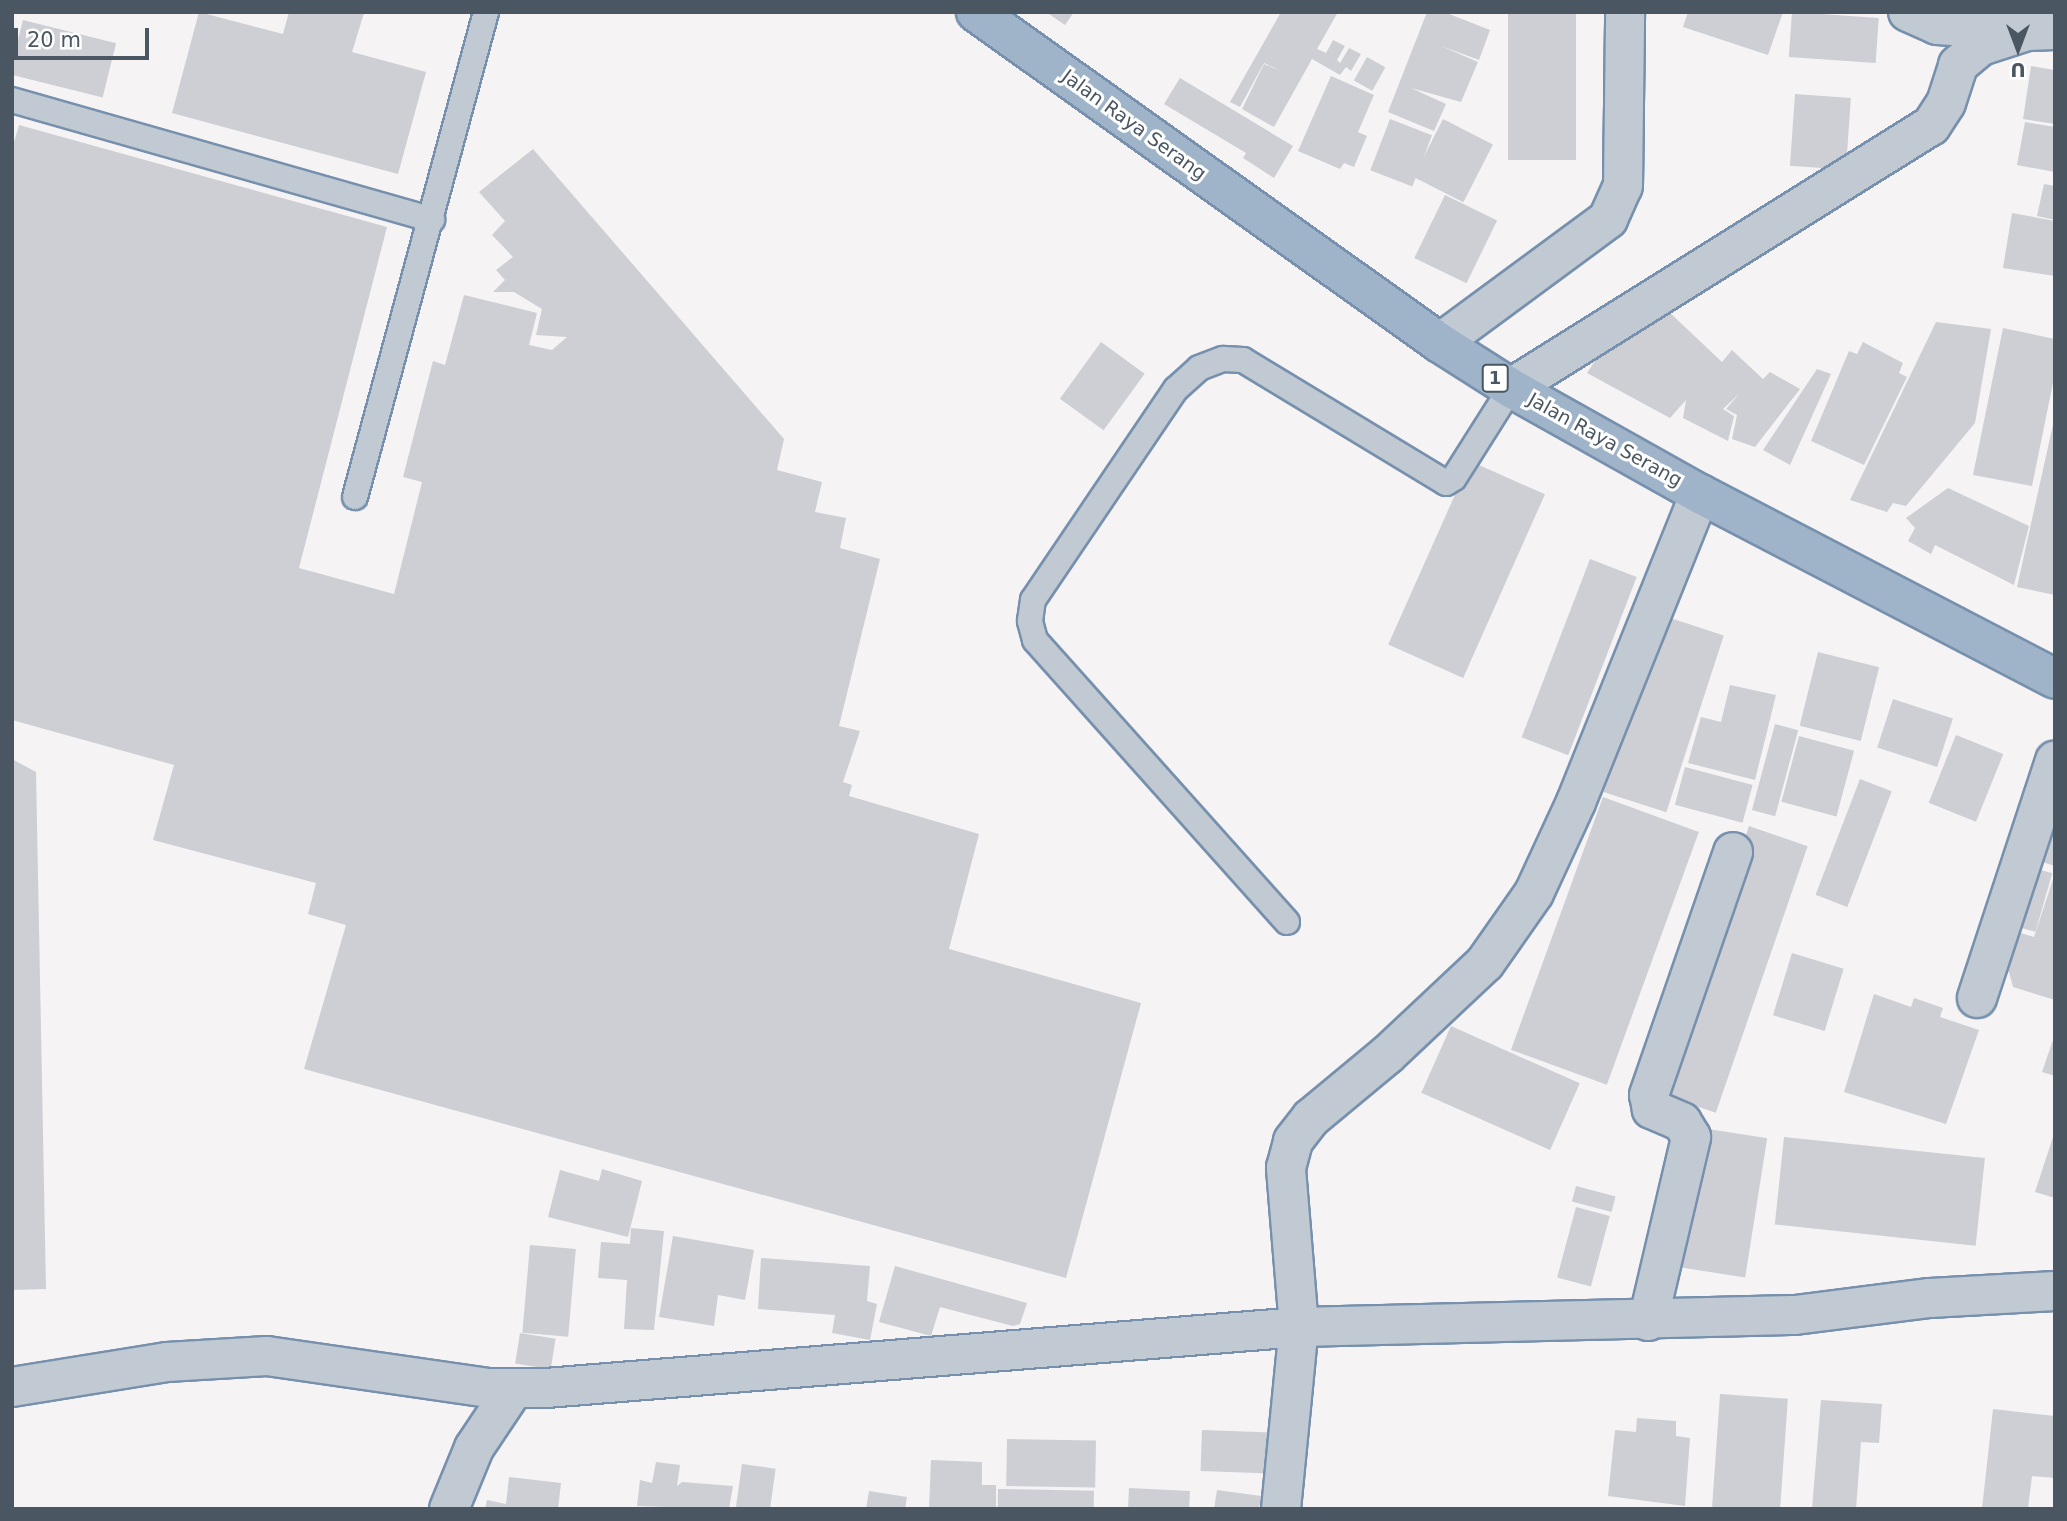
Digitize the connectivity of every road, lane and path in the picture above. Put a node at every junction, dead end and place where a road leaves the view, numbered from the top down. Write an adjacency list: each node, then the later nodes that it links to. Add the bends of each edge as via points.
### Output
1 (486, 12): 7 (lane)
2 (976, 12): 8 (highway, Jalan Raya Serang / 1)
3 (1625, 12): 8 (street, via 1623,186 1608,219)
4 (1908, 12): 5 (street, via 1937,25)
5 (2041, 31): 9 (street, via 1981,46 1958,65 1946,103 1931,126)
6 (12, 100): 7 (lane)
7 (432, 220): 11 (lane)
8 (1440, 343): 9 (highway, Jalan Raya Serang / 1)
9 (1511, 388): 10 (highway, Jalan Raya Serang / 1); 15 (lane, via 1454,478 1446,482 1244,360 1223,359 1199,368 1176,388 1033,600 1030,621 1035,640)
10 (1700, 494): 12 (highway, Jalan Raya Serang / 1); 19 (street, via 1576,802 1534,893 1485,963 1387,1055 1311,1118 1293,1141 1286,1168)
11 (355, 497)
12 (2055, 678)
13 (2055, 761): 16 (street)
14 (1733, 852): 18 (street, via 1649,1095 1652,1109 1682,1122 1691,1137)
15 (1287, 922)
16 (1977, 998)
17 (2055, 1291): 18 (street, via 1930,1298 1795,1315)
18 (1648, 1321): 19 (street)
19 (1299, 1327): 21 (street); 23 (street)
20 (12, 1387): 21 (street, via 167,1362 267,1356)
21 (514, 1388): 22 (street, via 474,1448)
22 (449, 1509)
23 (1282, 1509)

